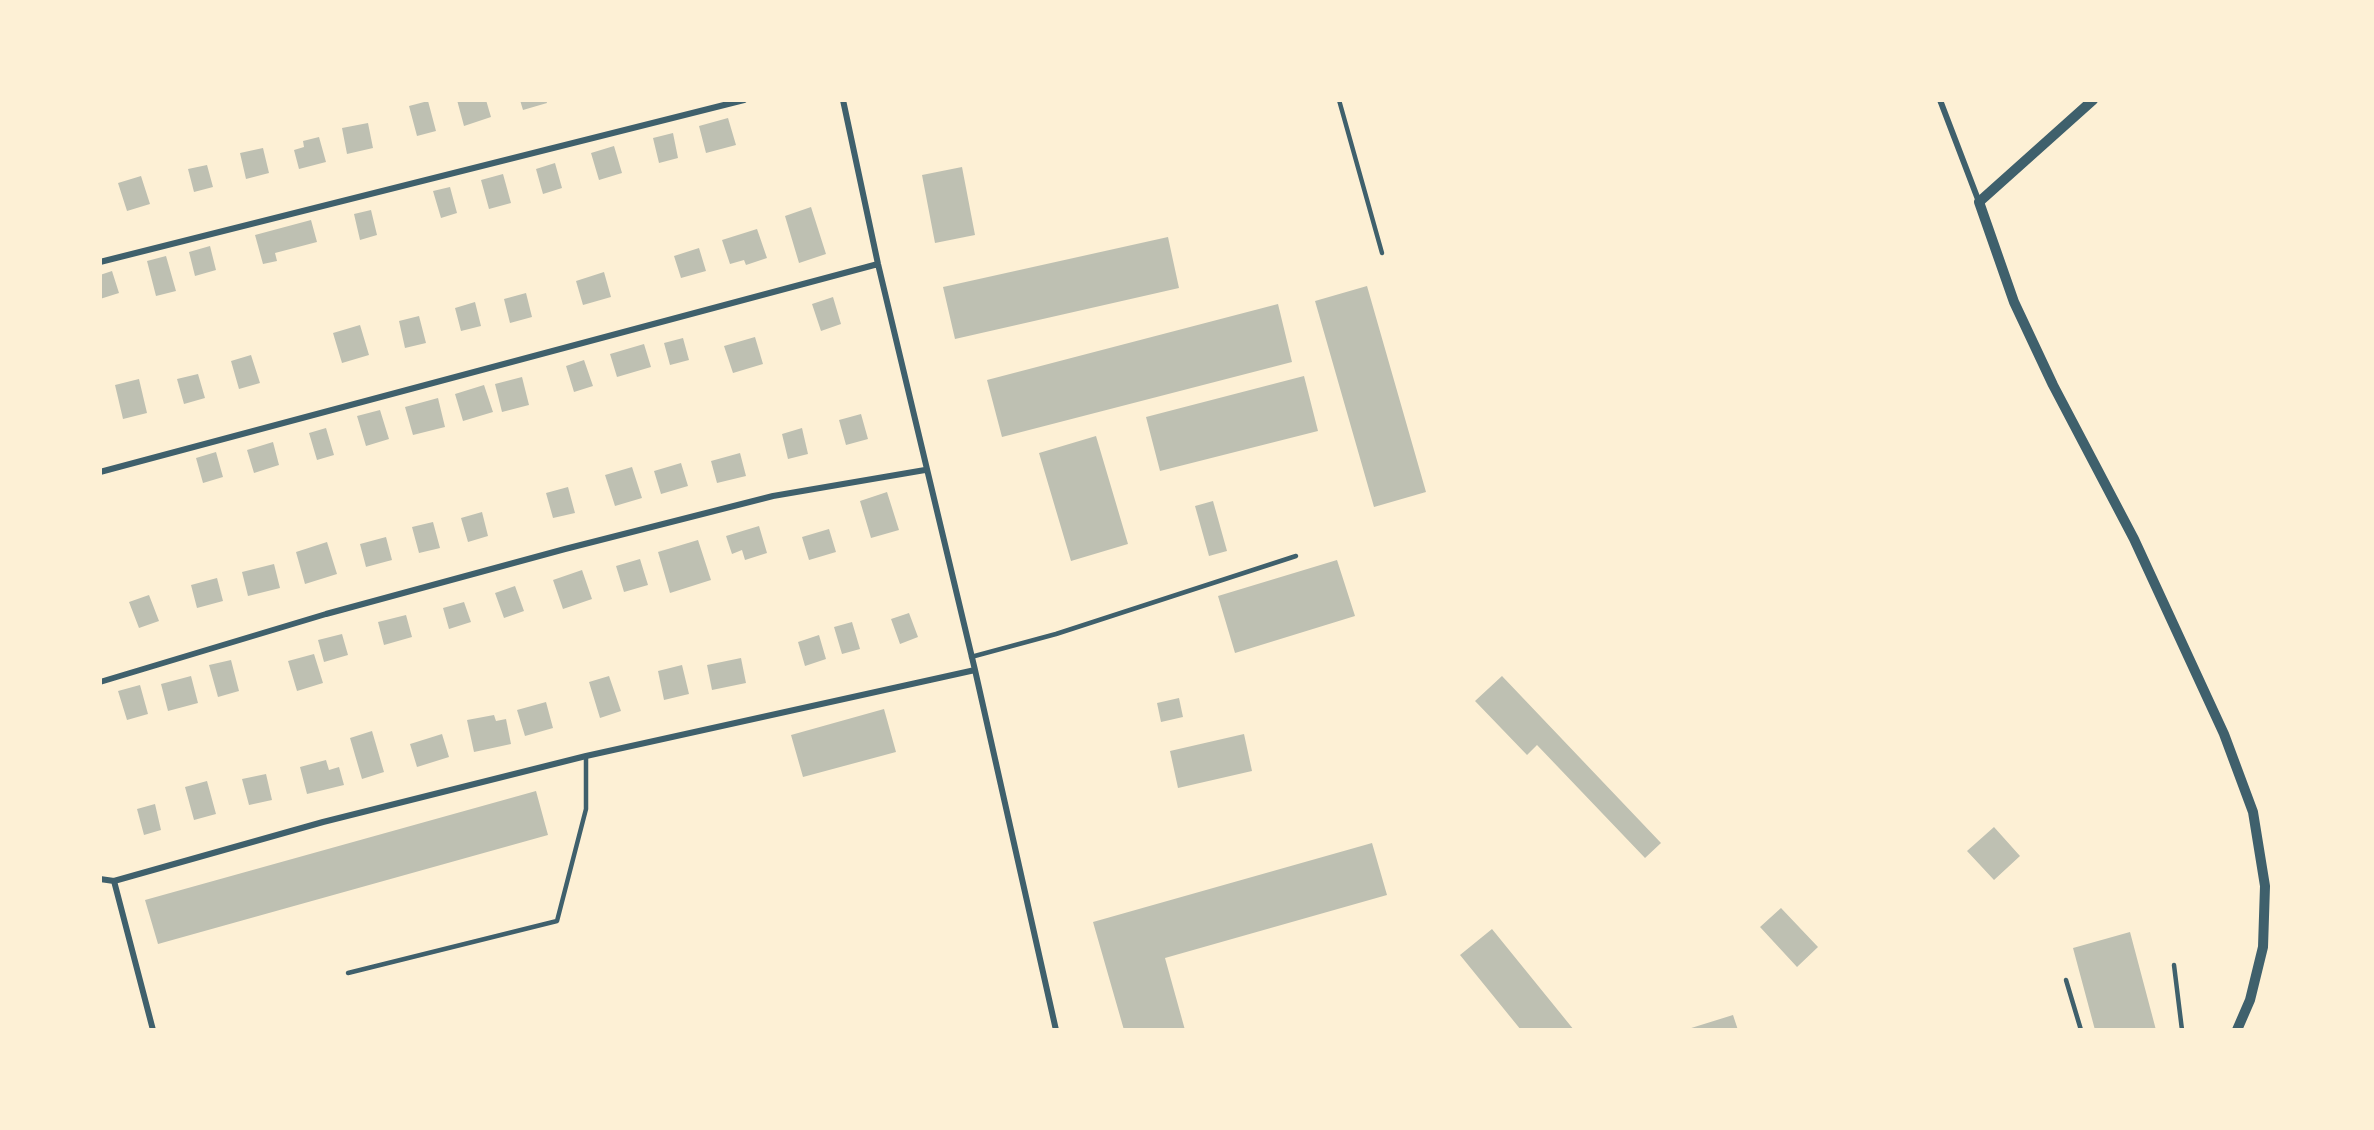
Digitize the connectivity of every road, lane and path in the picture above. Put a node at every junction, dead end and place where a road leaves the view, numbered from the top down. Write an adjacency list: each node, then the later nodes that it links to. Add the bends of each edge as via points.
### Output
1 (744, 100): 8 (street)
2 (843, 100): 9 (street)
3 (1339, 100): 7 (lane)
4 (1940, 100): 6 (street)
5 (2089, 102): 6 (street)
6 (1979, 202): 26 (street, via 2014,302 2134,538 2224,734 2253,812 2265,886 2263,948 2250,1000)
7 (1382, 253)
8 (100, 262)
9 (878, 264): 10 (street); 11 (street)
10 (925, 470): 13 (street); 15 (street, via 773,496 577,546 327,614)
11 (100, 472)
12 (1296, 556): 13 (lane, via 1056,634)
13 (971, 657): 14 (street)
14 (975, 670): 16 (street); 23 (street)
15 (100, 682)
16 (586, 756): 18 (street, via 323,822); 20 (lane, via 586,809 557,921)
17 (100, 879): 18 (street)
18 (114, 881): 22 (street)
19 (2174, 965): 25 (lane)
20 (348, 973)
21 (2066, 980): 24 (lane)
22 (153, 1029)
23 (1056, 1029)
24 (2081, 1029)
25 (2182, 1029)
26 (2237, 1029)

